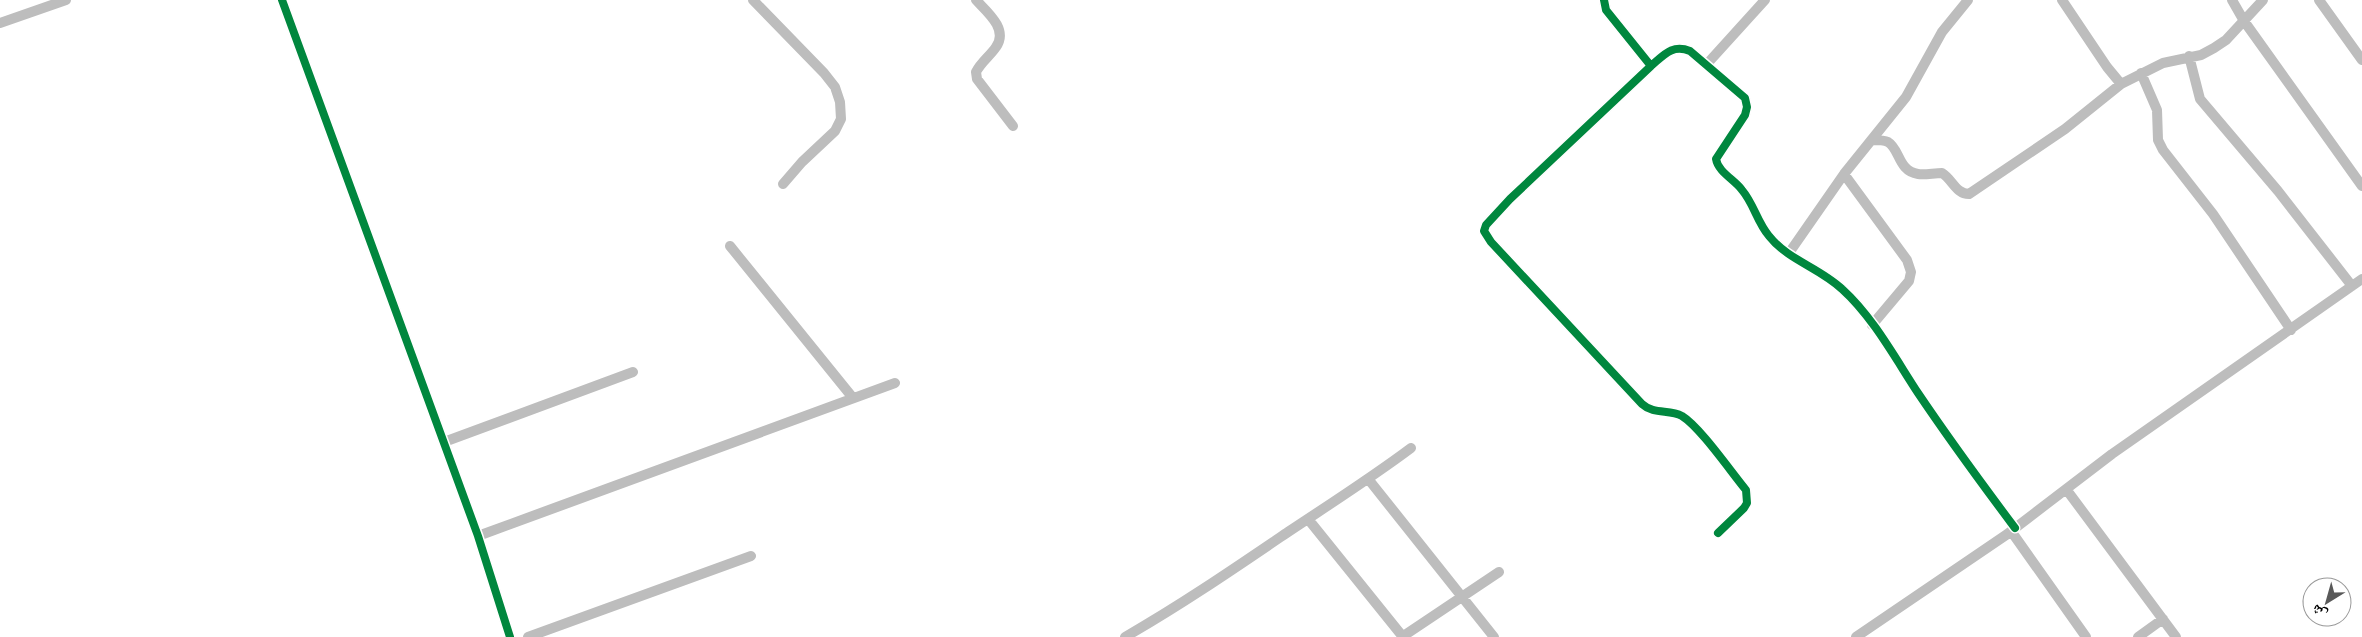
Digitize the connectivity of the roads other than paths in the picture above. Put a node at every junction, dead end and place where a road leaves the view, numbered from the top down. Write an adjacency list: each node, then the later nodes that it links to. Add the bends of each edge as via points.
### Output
1 (66, 0): 13 (street)
2 (282, 0): 34 (street)
3 (753, 0): 23 (street, via 824,72 840,102 841,119 835,131)
4 (976, 0): 20 (street, via 996,21 1000,34 997,46 976,72 977,79)
5 (1604, 0): 17 (street, via 1606,10)
6 (1765, 0): 16 (street)
7 (1968, 0): 21 (street, via 1942,32 1906,97)
8 (2062, 0): 19 (street)
9 (2232, 0): 12 (street)
10 (2263, 0): 12 (street)
11 (2319, 0): 15 (street)
12 (2244, 21): 14 (street, via 2214,48); 24 (street)
13 (0, 23)
14 (2189, 56): 18 (street); 28 (street, via 2200,99)
15 (2362, 60)
16 (1706, 65): 17 (street, via 1690,51 1672,48); 26 (street, via 1745,98 1747,106 1716,162 1743,190 1768,236)
17 (1651, 66): 40 (street, via 1510,199 1484,231 1642,404 1652,411 1674,413 1691,423 1746,490 1744,508)
18 (2141, 73): 19 (street); 30 (street, via 2157,110 2158,140 2163,150 2213,214)
19 (2121, 84): 21 (street, via 2066,129 1969,194 1958,190 1942,173 1917,174 1908,170 1892,146)
20 (1013, 126)
21 (1872, 140): 22 (street)
22 (1844, 174): 26 (street); 29 (street, via 1908,260 1911,272 1909,281)
23 (783, 184)
24 (2362, 186)
25 (730, 246): 33 (street)
26 (1789, 254): 29 (street, via 1841,287)
27 (2362, 279): 28 (street)
28 (2352, 286): 30 (street)
29 (1872, 325): 39 (street)
30 (2291, 330): 37 (street)
31 (633, 372): 34 (street)
32 (895, 383): 33 (street)
33 (853, 398): 41 (street)
34 (444, 442): 41 (street)
35 (1411, 448): 36 (street)
36 (1369, 480): 38 (street); 44 (street)
37 (2066, 489): 39 (street); 45 (street)
38 (1308, 519): 48 (street); 49 (street)
39 (2013, 530): 51 (street); 52 (street)
40 (1718, 534)
41 (478, 536): 46 (street)
42 (751, 556): 47 (street)
43 (1499, 572): 44 (street)
44 (1462, 596): 49 (street); 50 (street)
45 (2163, 619): 53 (street); 54 (street)
46 (510, 637)
47 (528, 637)
48 (1125, 637)
49 (1403, 637)
50 (1494, 637)
51 (1856, 637)
52 (2086, 637)
53 (2138, 637)
54 (2176, 637)

